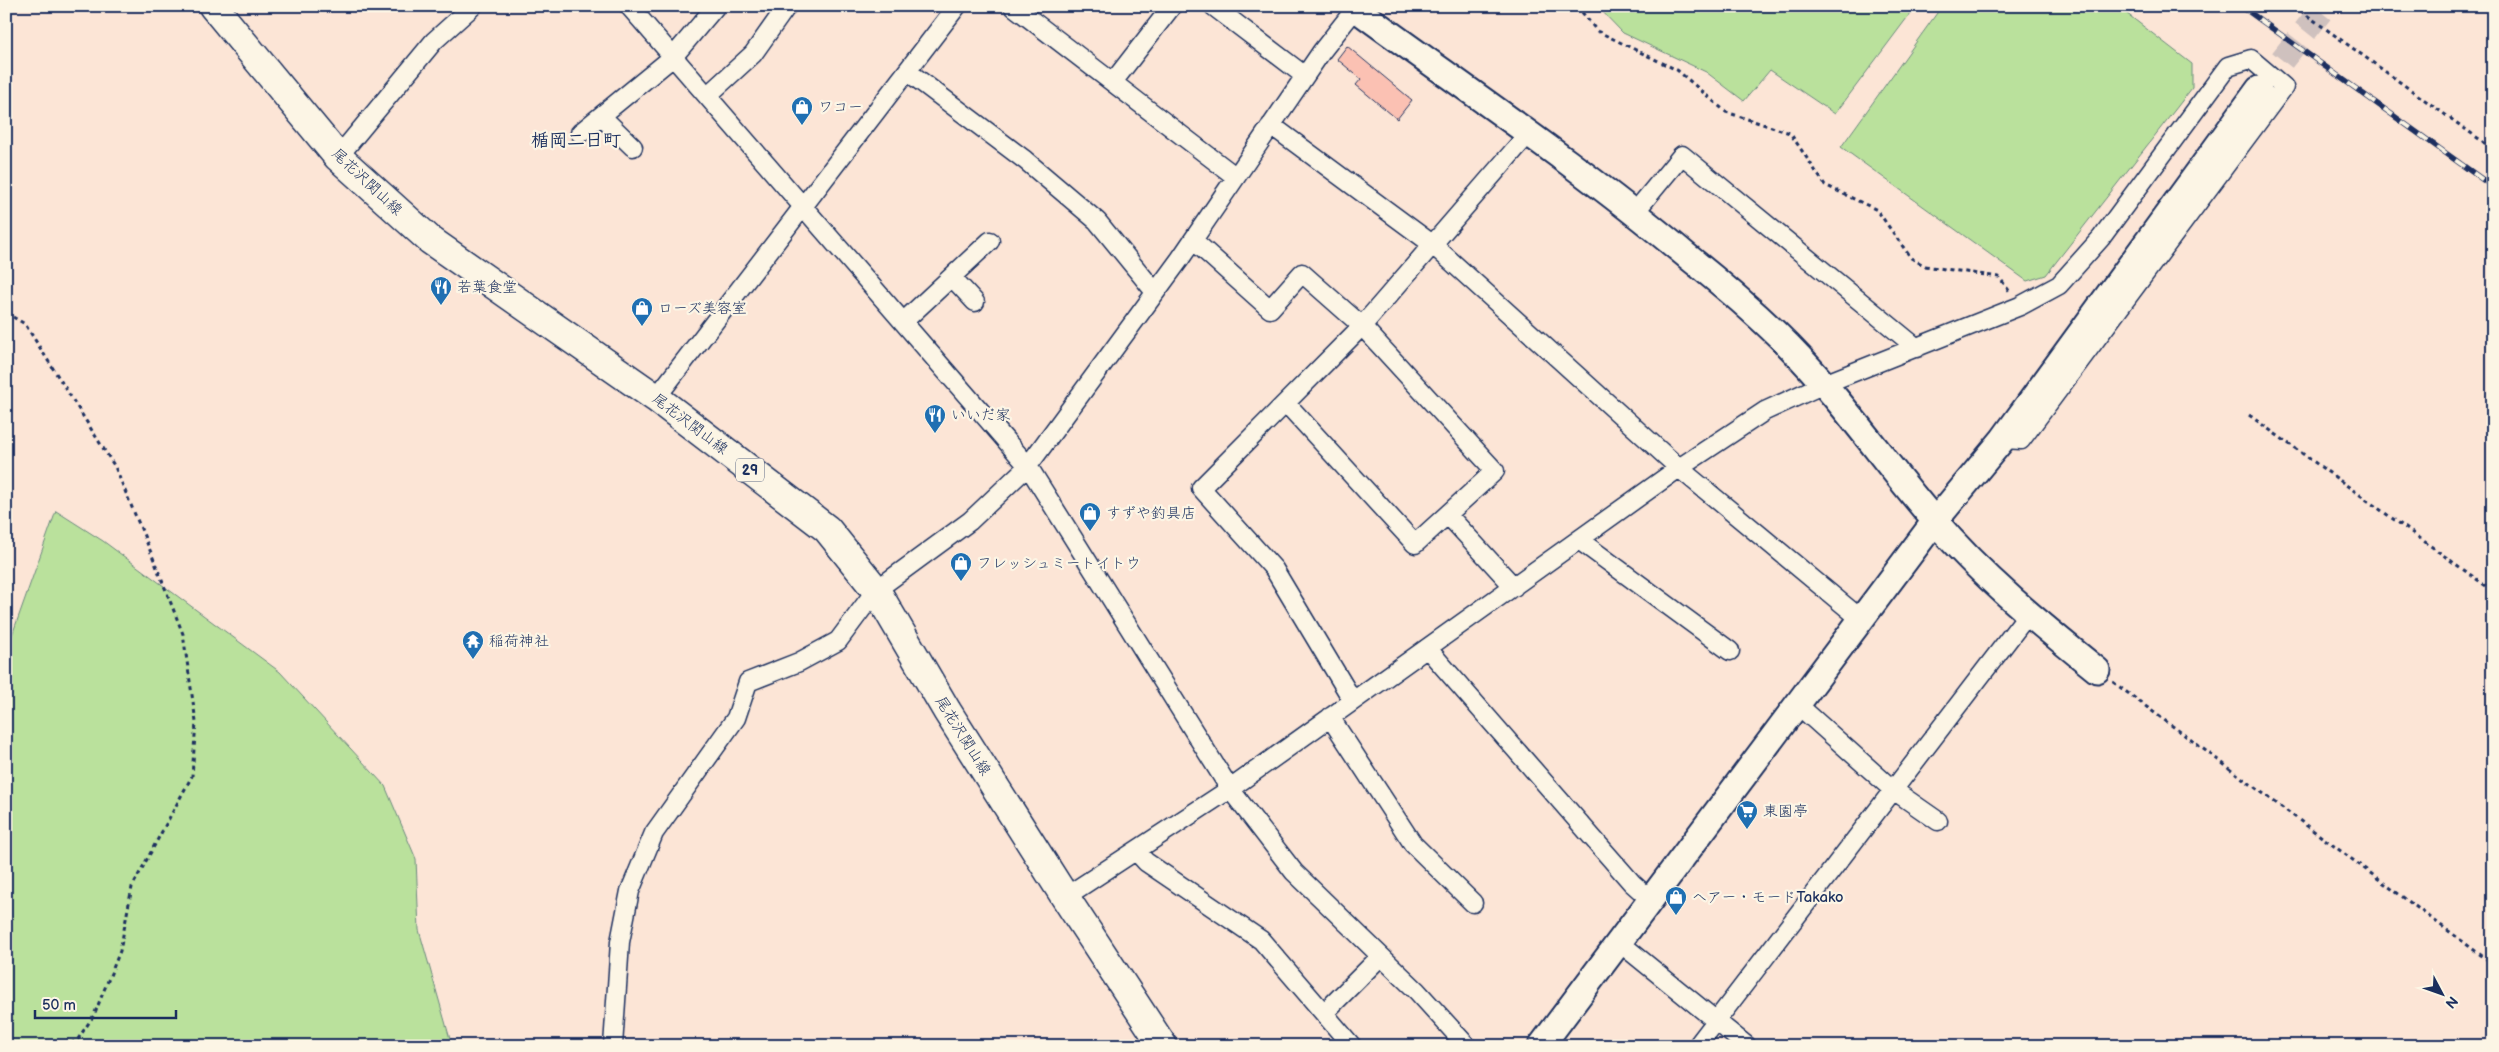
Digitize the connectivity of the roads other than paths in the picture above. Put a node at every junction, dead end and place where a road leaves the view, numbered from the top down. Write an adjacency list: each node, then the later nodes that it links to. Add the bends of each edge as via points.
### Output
1 (213, 6): 22 (main road, 尾花沢関山線 / 29)
2 (473, 6): 22 (street, via 434,41)
3 (629, 6): 11 (street)
4 (716, 6): 11 (street)
5 (787, 6): 16 (street, via 752,54)
6 (957, 6): 12 (street)
7 (1013, 6): 14 (street)
8 (1172, 6): 14 (street)
9 (1213, 6): 13 (street)
10 (1353, 8): 13 (street); 20 (street)
11 (674, 57): 16 (street); 17 (street)
12 (907, 71): 24 (street); 30 (street, via 1024,160 1097,221)
13 (1305, 76): 18 (street)
14 (1113, 82): 23 (street)
15 (2259, 89): 38 (street)
16 (707, 96): 24 (street)
17 (601, 116): 19 (street); 21 (street)
18 (1271, 124): 23 (street); 28 (street)
19 (580, 133)
20 (1528, 133): 25 (street); 28 (street)
21 (632, 147)
22 (338, 157): 36 (main road, 尾花沢関山線 / 29, via 430,240)
23 (1236, 177): 26 (street)
24 (802, 207): 32 (street); 36 (street)
25 (1635, 212): 34 (street, via 1682,155); 35 (street, via 1724,286 1788,345)
26 (1193, 240): 30 (street); 33 (street, via 1270,309 1302,273)
27 (990, 241): 29 (street)
28 (1432, 244): 33 (street); 40 (street)
29 (952, 277): 31 (street); 32 (street)
30 (1155, 292): 39 (street)
31 (975, 302)
32 (902, 322): 39 (street)
33 (1362, 326): 37 (street); 41 (street, via 1495,471)
34 (1917, 348): 35 (street); 38 (street, via 2020,306 2059,285 2102,238 2228,66 2250,59 2284,87 2021,440)
35 (1824, 384): 40 (street, via 1765,411); 42 (street)
36 (656, 398): 45 (main road, 尾花沢関山線 / 29, via 827,529)
37 (1286, 403): 41 (street, via 1415,544); 51 (street, via 1201,488 1274,569)
38 (2003, 439): 42 (street)
39 (1028, 466): 45 (street, via 970,521); 55 (street)
40 (1679, 468): 43 (street); 47 (street)
41 (1448, 515): 44 (street)
42 (1934, 521): 46 (street); 47 (street)
43 (1579, 540): 44 (street); 49 (street)
44 (1514, 587): 48 (street)
45 (876, 590): 58 (main road, 尾花沢関山線 / 29); 65 (street, via 838,641 799,662 748,682 736,718 654,833 630,891 620,942)
46 (2028, 614): 50 (street); 54 (street)
47 (1862, 620): 52 (street)
48 (1427, 648): 51 (street); 59 (street, via 1632,884)
49 (1730, 651)
50 (2097, 670)
51 (1353, 701): 53 (street)
52 (1798, 705): 54 (street); 59 (street)
53 (1330, 718): 55 (street); 60 (street, via 1413,844)
54 (1892, 789): 56 (street); 64 (street)
55 (1230, 790): 57 (street); 62 (street, via 1294,872)
56 (1938, 821)
57 (1136, 851): 58 (street); 63 (street, via 1146,862 1261,940)
58 (1065, 897): 66 (main road, 尾花沢関山線 / 29)
59 (1651, 900): 61 (street)
60 (1473, 903)
61 (1619, 942): 64 (street); 69 (street)
62 (1380, 958): 63 (street); 68 (street, via 1417,991)
63 (1324, 1013): 67 (street)
64 (1714, 1022): 70 (street); 71 (street)
65 (613, 1046)
66 (1163, 1046)
67 (1352, 1046)
68 (1467, 1046)
69 (1541, 1046)
70 (1697, 1046)
71 (1747, 1046)

